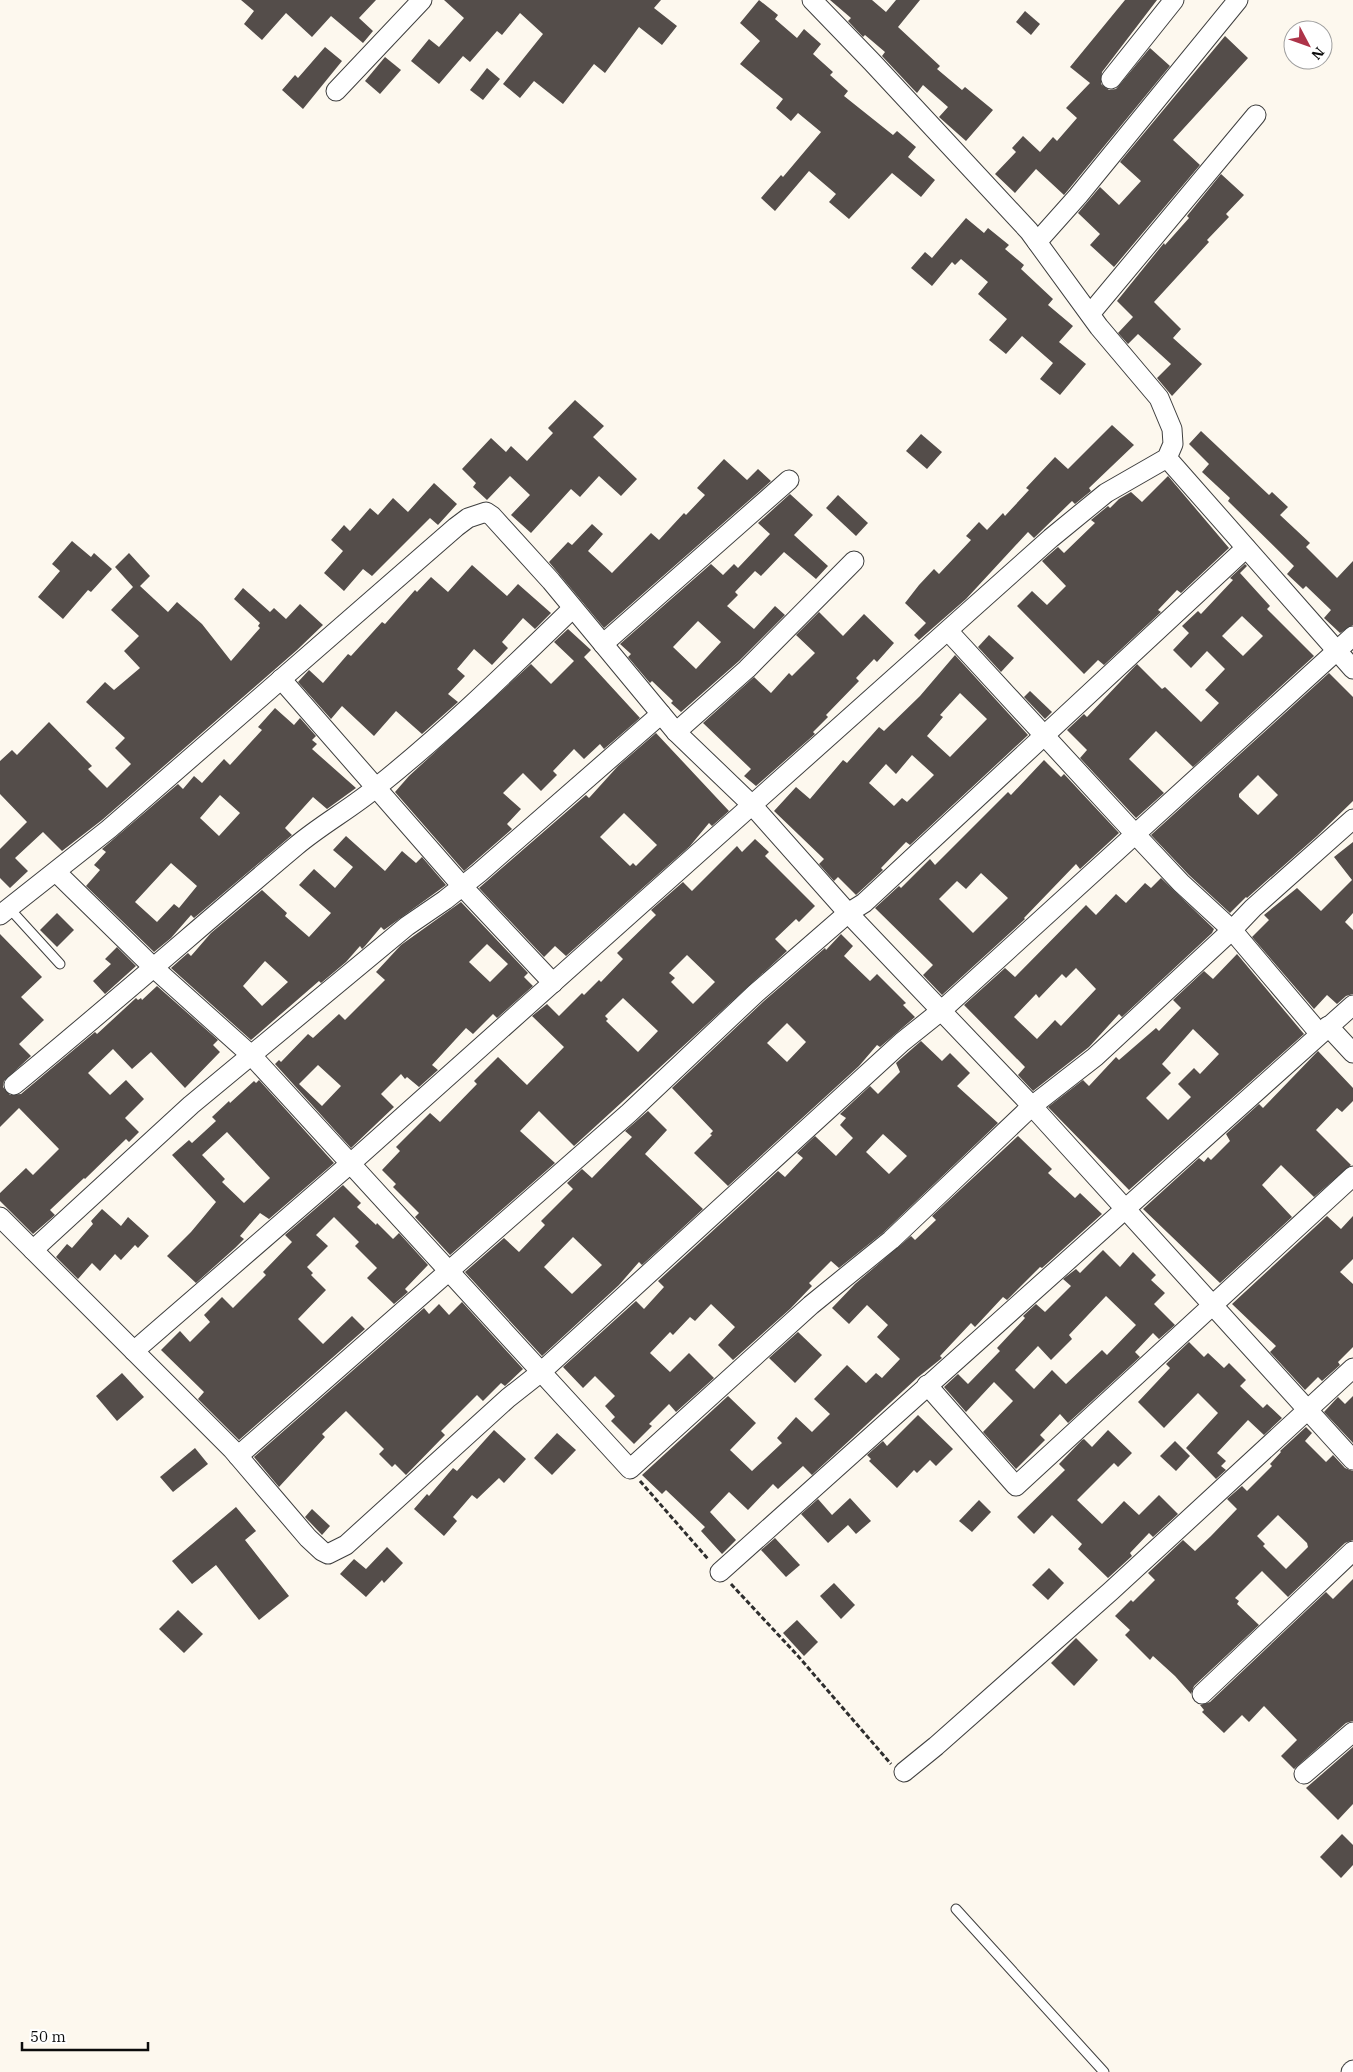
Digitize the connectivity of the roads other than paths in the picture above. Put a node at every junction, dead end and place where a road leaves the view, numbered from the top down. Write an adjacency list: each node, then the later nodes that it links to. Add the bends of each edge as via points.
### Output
1 (422, 0): 6 (street)
2 (812, 0): 8 (street)
3 (1174, 0): 5 (street)
4 (1232, 2): 8 (street, via 1078,196)
5 (1111, 79)
6 (336, 91)
7 (1256, 115): 9 (street)
8 (1037, 242): 9 (street)
9 (1090, 314): 10 (street, via 1159,398 1172,429 1173,444)
10 (1166, 458): 12 (street); 15 (street, via 1106,493 1051,538)
11 (789, 480): 17 (street)
12 (1246, 548): 18 (street); 23 (street)
13 (854, 561): 22 (street, via 748,669)
14 (573, 608): 17 (street); 20 (street, via 486,512 456,527); 24 (street, via 480,697)
15 (948, 632): 23 (street); 25 (street)
16 (1353, 636): 18 (street)
17 (603, 644): 21 (street)
18 (1337, 652): 19 (street); 27 (street)
19 (1353, 669)
20 (281, 679): 24 (street); 28 (street)
21 (661, 714): 22 (street); 29 (street)
22 (676, 732): 25 (street)
23 (1042, 736): 27 (street); 31 (street, via 864,903)
24 (377, 787): 29 (street); 34 (street, via 303,840)
25 (752, 805): 31 (street); 35 (street)
26 (1353, 819): 32 (street)
27 (1136, 835): 32 (street); 37 (street)
28 (56, 872): 30 (street); 34 (street)
29 (462, 886): 35 (street); 40 (street, via 407,926)
30 (4, 911): 33 (lane)
31 (848, 913): 37 (street); 48 (street, via 756,992 629,1113)
32 (1232, 930): 38 (street); 42 (street, via 1096,1057)
33 (60, 964)
34 (154, 968): 40 (street); 41 (street)
35 (553, 982): 43 (street)
36 (1353, 1004): 38 (street)
37 (942, 1010): 42 (street); 52 (street, via 902,1042)
38 (1324, 1030): 39 (street); 45 (street)
39 (1353, 1053)
40 (252, 1056): 43 (street); 47 (street, via 141,1150)
41 (14, 1085)
42 (1032, 1106): 45 (street); 52 (street, via 891,1240 811,1305 630,1469)
43 (351, 1163): 48 (street); 50 (street)
44 (1353, 1176): 49 (street)
45 (1124, 1208): 49 (street); 53 (street)
46 (0, 1217): 47 (street)
47 (33, 1250): 50 (street)
48 (449, 1272): 52 (street); 55 (street)
49 (1212, 1304): 53 (street, via 1016,1486); 54 (street)
50 (134, 1351): 55 (street)
51 (1353, 1368): 54 (street)
52 (541, 1372): 55 (street, via 346,1545 328,1554 308,1538)
53 (927, 1385): 58 (street)
54 (1306, 1410): 56 (street); 61 (street, via 1111,1591)
55 (238, 1456)
56 (1353, 1460)
57 (1353, 1551): 59 (street)
58 (720, 1572)
59 (1202, 1694)
60 (1353, 1732): 62 (street)
61 (904, 1772)
62 (1304, 1774)
63 (956, 1909): 64 (lane)
64 (1104, 2072)

